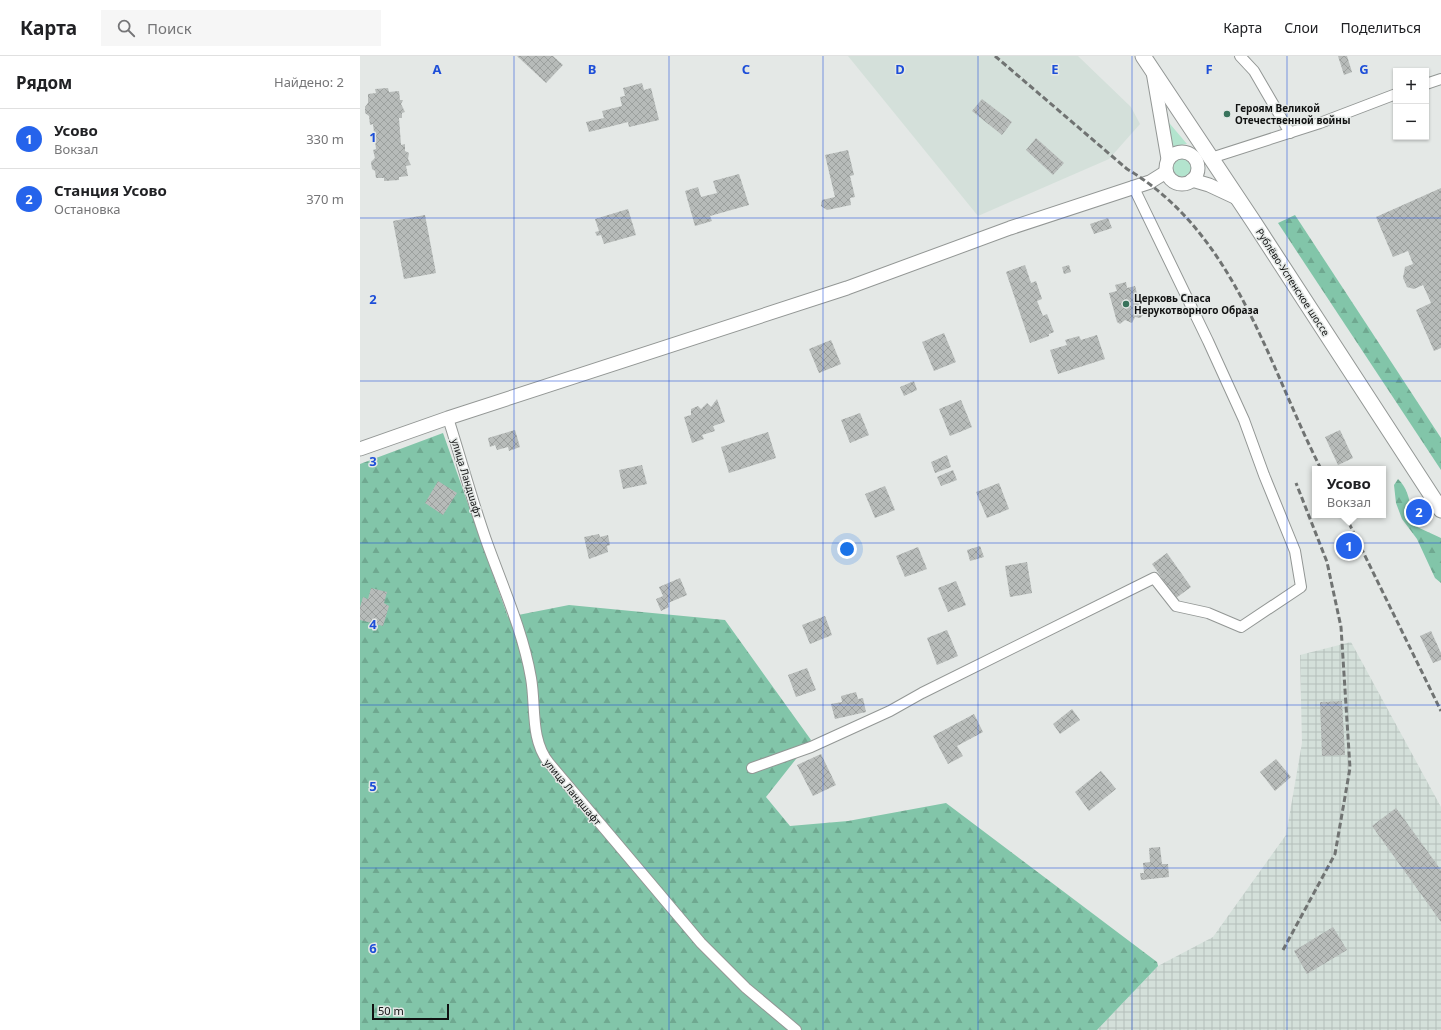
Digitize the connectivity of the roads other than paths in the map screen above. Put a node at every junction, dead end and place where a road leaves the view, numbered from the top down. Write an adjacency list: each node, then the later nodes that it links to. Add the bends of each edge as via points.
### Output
1 (1143, 56): 3 (main road, Рублёво-Успенское шоссе)
2 (1240, 56): 7 (street, via 1254,71)
3 (1152, 70): 8 (main road, Рублёво-Успенское шоссе); 9 (street)
4 (1441, 79): 5 (street)
5 (1429, 83)
6 (1393, 95): 7 (street)
7 (1290, 133): 8 (street)
8 (1204, 160): 9 (street, via 1189,153 1178,152); 10 (street); 12 (main road, Рублёво-Успенское шоссе)
9 (1167, 166): 10 (street, via 1169,178 1180,184); 11 (street, via 1150,182)
10 (1192, 180): 12 (street, via 1209,184)
11 (1134, 186): 13 (street, via 834,292); 16 (street, via 1244,420 1295,551 1301,587 1241,627 1208,613 1176,606 1154,578 883,714 811,747)
12 (1239, 199): 15 (main road, Рублёво-Успенское шоссе)
13 (448, 418): 14 (street); 17 (street, улица Ландшафт, via 519,632 531,678 535,729 542,752 701,943 746,988)
14 (360, 450)
15 (1441, 510)
16 (752, 768)
17 (796, 1030)

